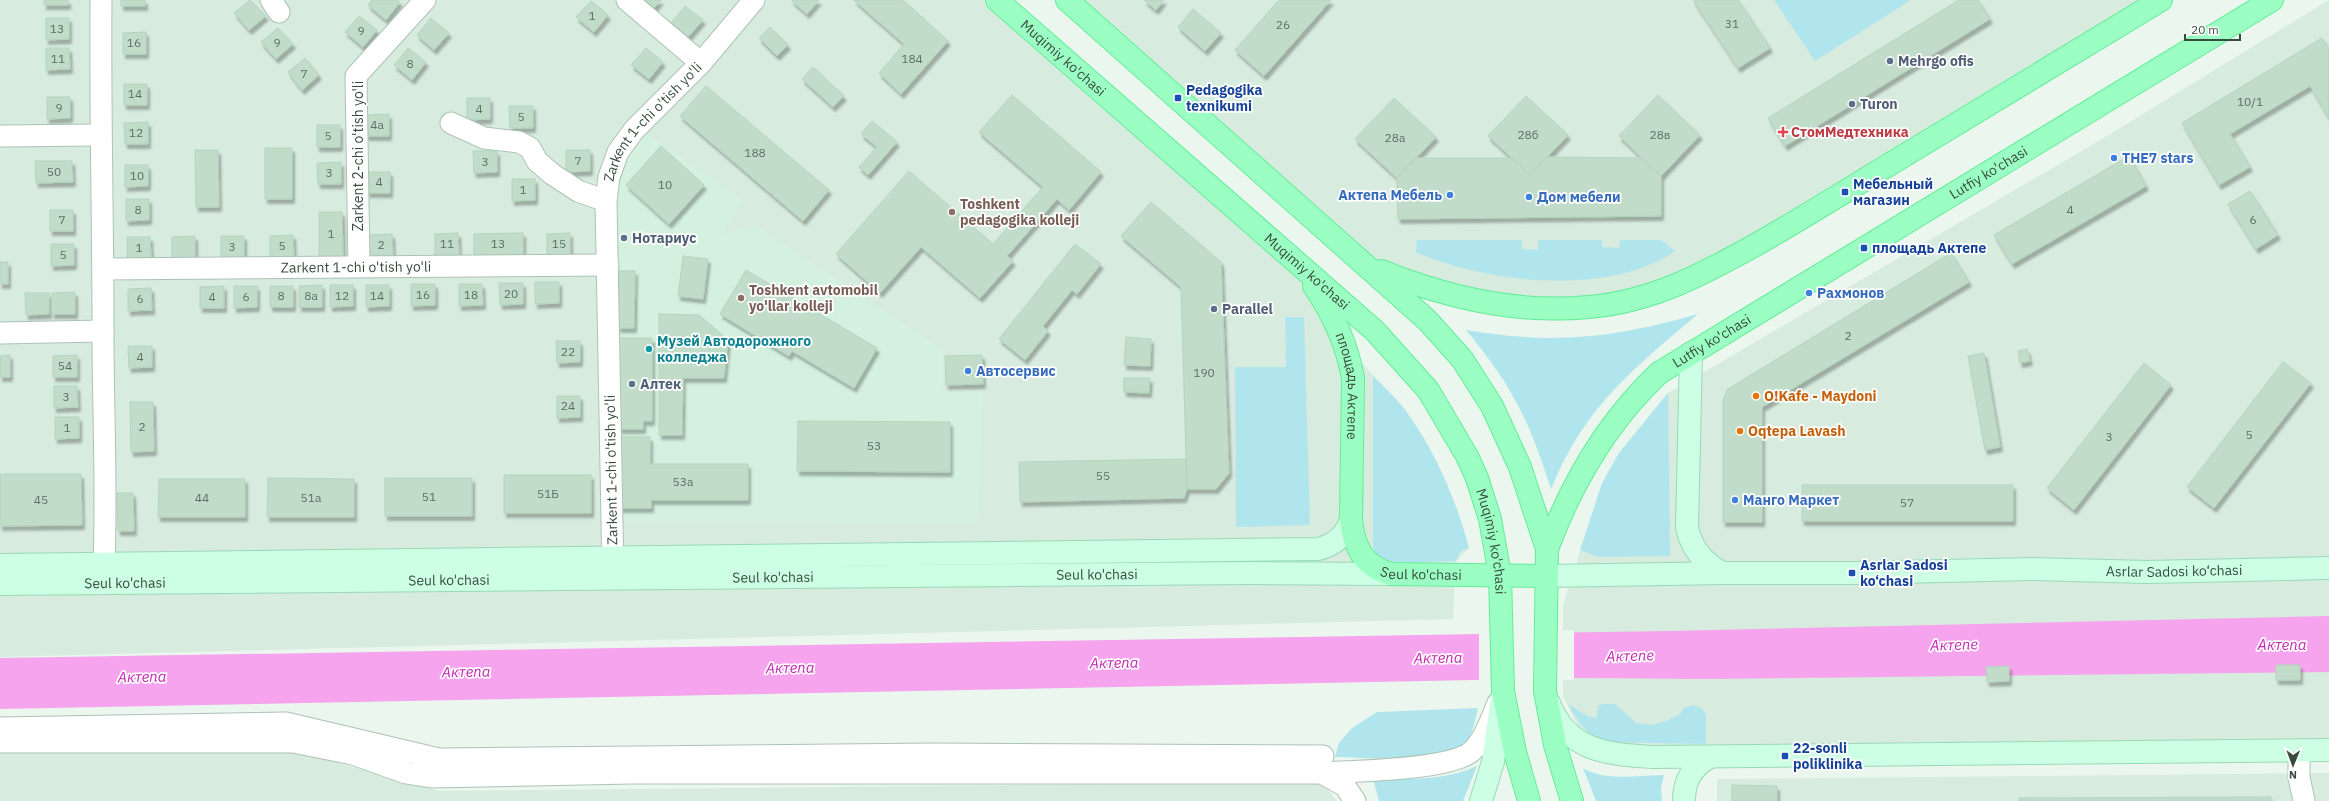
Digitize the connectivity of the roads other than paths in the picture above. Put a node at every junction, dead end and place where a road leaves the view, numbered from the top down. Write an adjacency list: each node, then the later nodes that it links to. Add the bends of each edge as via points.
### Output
1 (101, 0): 11 (street)
2 (426, 0): 16 (street, Zarkent 2-chi o'tish yo'li, via 356,76)
3 (627, 0): 9 (street)
4 (754, 0): 9 (street, Zarkent 1-chi o'tish yo'li)
5 (997, 0): 14 (main road, Muqimiy ko'chasi)
6 (1067, 0): 17 (main road)
7 (2161, 0): 17 (main road, via 1794,223 1711,270 1674,287 1590,307 1502,305 1477,302 1426,288)
8 (2272, 0): 21 (main road, Lutfiy ko'chasi)
9 (701, 63): 13 (street, Zarkent 1-chi o'tish yo'li, via 634,130 618,152 609,177)
10 (451, 124): 13 (street, via 484,138 519,142 530,148 538,161 552,174 578,190)
11 (100, 135): 12 (street); 18 (street)
12 (0, 136)
13 (606, 202): 15 (street, Zarkent 1-chi o'tish yo'li)
14 (1298, 263): 22 (main road, площадь Актепе, via 1334,319 1350,363 1353,378); 30 (main road, Muqimiy ko'chasi, via 1390,346 1420,380 1442,411 1477,478 1490,519)
15 (608, 265): 16 (street, Zarkent 1-chi o'tish yo'li); 26 (street, Zarkent 1-chi o'tish yo'li)
16 (359, 266): 18 (street, Zarkent 1-chi o'tish yo'li)
17 (1369, 266): 23 (main road, via 1427,320 1462,359 1477,382 1492,406 1520,467)
18 (104, 269): 19 (street)
19 (103, 331): 20 (street); 24 (street, via 106,466)
20 (0, 333)
21 (1691, 353): 23 (main road, Lutfiy ko'chasi, via 1660,373 1635,395 1606,431 1562,509); 28 (main road, Asrlar Sadosi ko‘chasi, via 1687,528 1692,545 1702,558 1722,572)
22 (1351, 520): 26 (main road, via 1346,532 1338,540 1318,549); 29 (main road, площадь Актепе, via 1354,539 1364,559 1378,570)
23 (1547, 549): 31 (main road)
24 (104, 564): 25 (main road, Seul ko'chasi); 26 (main road, Seul ko'chasi)
25 (0, 565)
26 (613, 568): 29 (main road, Seul ko'chasi); 32 (main road, Seul ko'chasi)
27 (2329, 568): 28 (main road, Asrlar Sadosi ko‘chasi, via 2147,572 2033,569)
28 (1730, 573): 31 (main road, Asrlar Sadosi ko‘chasi)
29 (1391, 574): 30 (main road, Seul ko'chasi)
30 (1500, 575): 31 (main road, Seul ko'chasi); 33 (main road, Muqimiy ko'chasi)
31 (1546, 576): 34 (main road)
32 (0, 584)
33 (1503, 691): 41 (street, via 1478,744 1463,757 1436,764); 44 (main road, via 1493,762); 45 (main road, Muqimiy ko'chasi, via 1515,752)
34 (1545, 691): 39 (main road, via 1559,722 1571,736 1582,743 1607,752); 46 (main road, via 1559,763)
35 (0, 728): 41 (street, via 286,723 439,758 932,754)
36 (0, 742): 41 (street, via 293,742 353,754 406,773 435,777)
37 (2300, 750): 38 (main road); 40 (main road); 47 (street, via 2299,777)
38 (2329, 750)
39 (1663, 756): 40 (main road); 42 (main road, via 1674,763 1680,771 1684,781)
40 (1710, 757): 42 (main road, via 1693,769 1688,777)
41 (1323, 765): 43 (street, via 1345,786)
42 (1684, 797)
43 (1355, 801)
44 (1481, 801)
45 (1529, 801)
46 (1572, 801)
47 (2304, 801)

